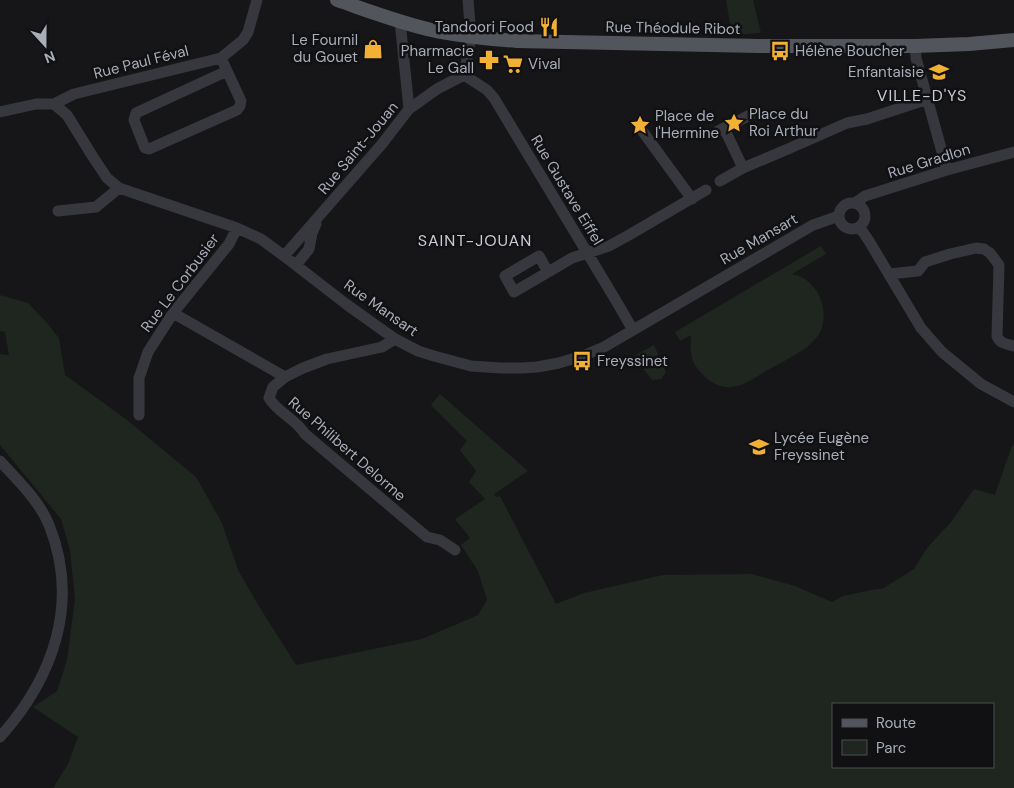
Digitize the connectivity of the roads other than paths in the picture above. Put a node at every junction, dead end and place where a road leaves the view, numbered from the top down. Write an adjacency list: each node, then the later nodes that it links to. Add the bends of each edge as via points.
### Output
1 (257, 0): 8 (street, Rue Paul Féval, via 248,32)
2 (337, 0): 4 (main road, Rue Théodule Ribot)
3 (468, 0): 5 (street)
4 (400, 21): 5 (main road, Rue Théodule Ribot); 13 (street)
5 (471, 36): 7 (main road, Rue Théodule Ribot, via 526,41 740,46); 10 (street)
6 (1014, 40): 7 (main road, Rue Théodule Ribot)
7 (915, 46): 11 (street)
8 (221, 58): 9 (street); 12 (street, Rue Paul Féval, via 74,94)
9 (227, 71): 9 (street, via 241,101 237,110 145,148 134,120 136,113)
10 (464, 75): 13 (street, Rue Saint-Jouan); 30 (street, Rue Gustave Eiffel, via 494,98)
11 (928, 99): 18 (street, via 847,123); 19 (street)
12 (54, 104): 14 (street, Rue Paul Féval, via 36,104); 21 (street, Rue Mansart, via 67,115 93,157)
13 (409, 109): 26 (street, Rue Saint-Jouan)
14 (0, 112)
15 (750, 115): 18 (street, via 721,130)
16 (643, 132): 23 (street)
17 (1014, 152): 19 (street, Rue Gradlon)
18 (743, 168): 20 (street)
19 (948, 170): 24 (street, Rue Gradlon, via 864,196)
20 (720, 181)
21 (119, 188): 25 (street, via 96,207); 28 (street, Rue Mansart)
22 (706, 190): 23 (street)
23 (692, 199): 30 (street, via 609,246)
24 (855, 203): 27 (street, via 843,206); 29 (street, via 865,213 864,222)
25 (58, 212)
26 (320, 216): 31 (street, Rue Saint-Jouan); 32 (street, Rue Saint-Jouan, via 309,250)
27 (839, 216): 29 (street, via 844,227); 36 (street, Rue Mansart, via 813,225)
28 (237, 228): 31 (street, Rue Mansart); 35 (street, Rue Le Corbusier, via 228,244)
29 (858, 228): 34 (street)
30 (586, 252): 33 (street); 36 (street, Rue Gustave Eiffel)
31 (284, 256): 32 (street, Rue Mansart)
32 (296, 265): 37 (street, Rue Mansart)
33 (548, 272)
34 (889, 274): 38 (street, via 918,271 925,262 976,248 990,253 999,265 997,336 1002,342); 40 (street, via 921,328 942,352 981,384)
35 (173, 312): 39 (street); 41 (street, Rue Le Corbusier, via 148,352 139,378)
36 (632, 330): 37 (street, Rue Mansart, via 585,355 559,363 522,368 471,366 418,351)
37 (395, 339): 39 (street, Rue Philibert Delorme, via 382,347 327,359)
38 (1014, 346)
39 (285, 376): 43 (street, Rue Philibert Delorme, via 273,387 269,398 274,406 414,527)
40 (1014, 402)
41 (139, 415)
42 (0, 461): 44 (street, via 36,502 48,524 59,559 63,588 60,621 44,672 25,706)
43 (455, 550)
44 (0, 737)

